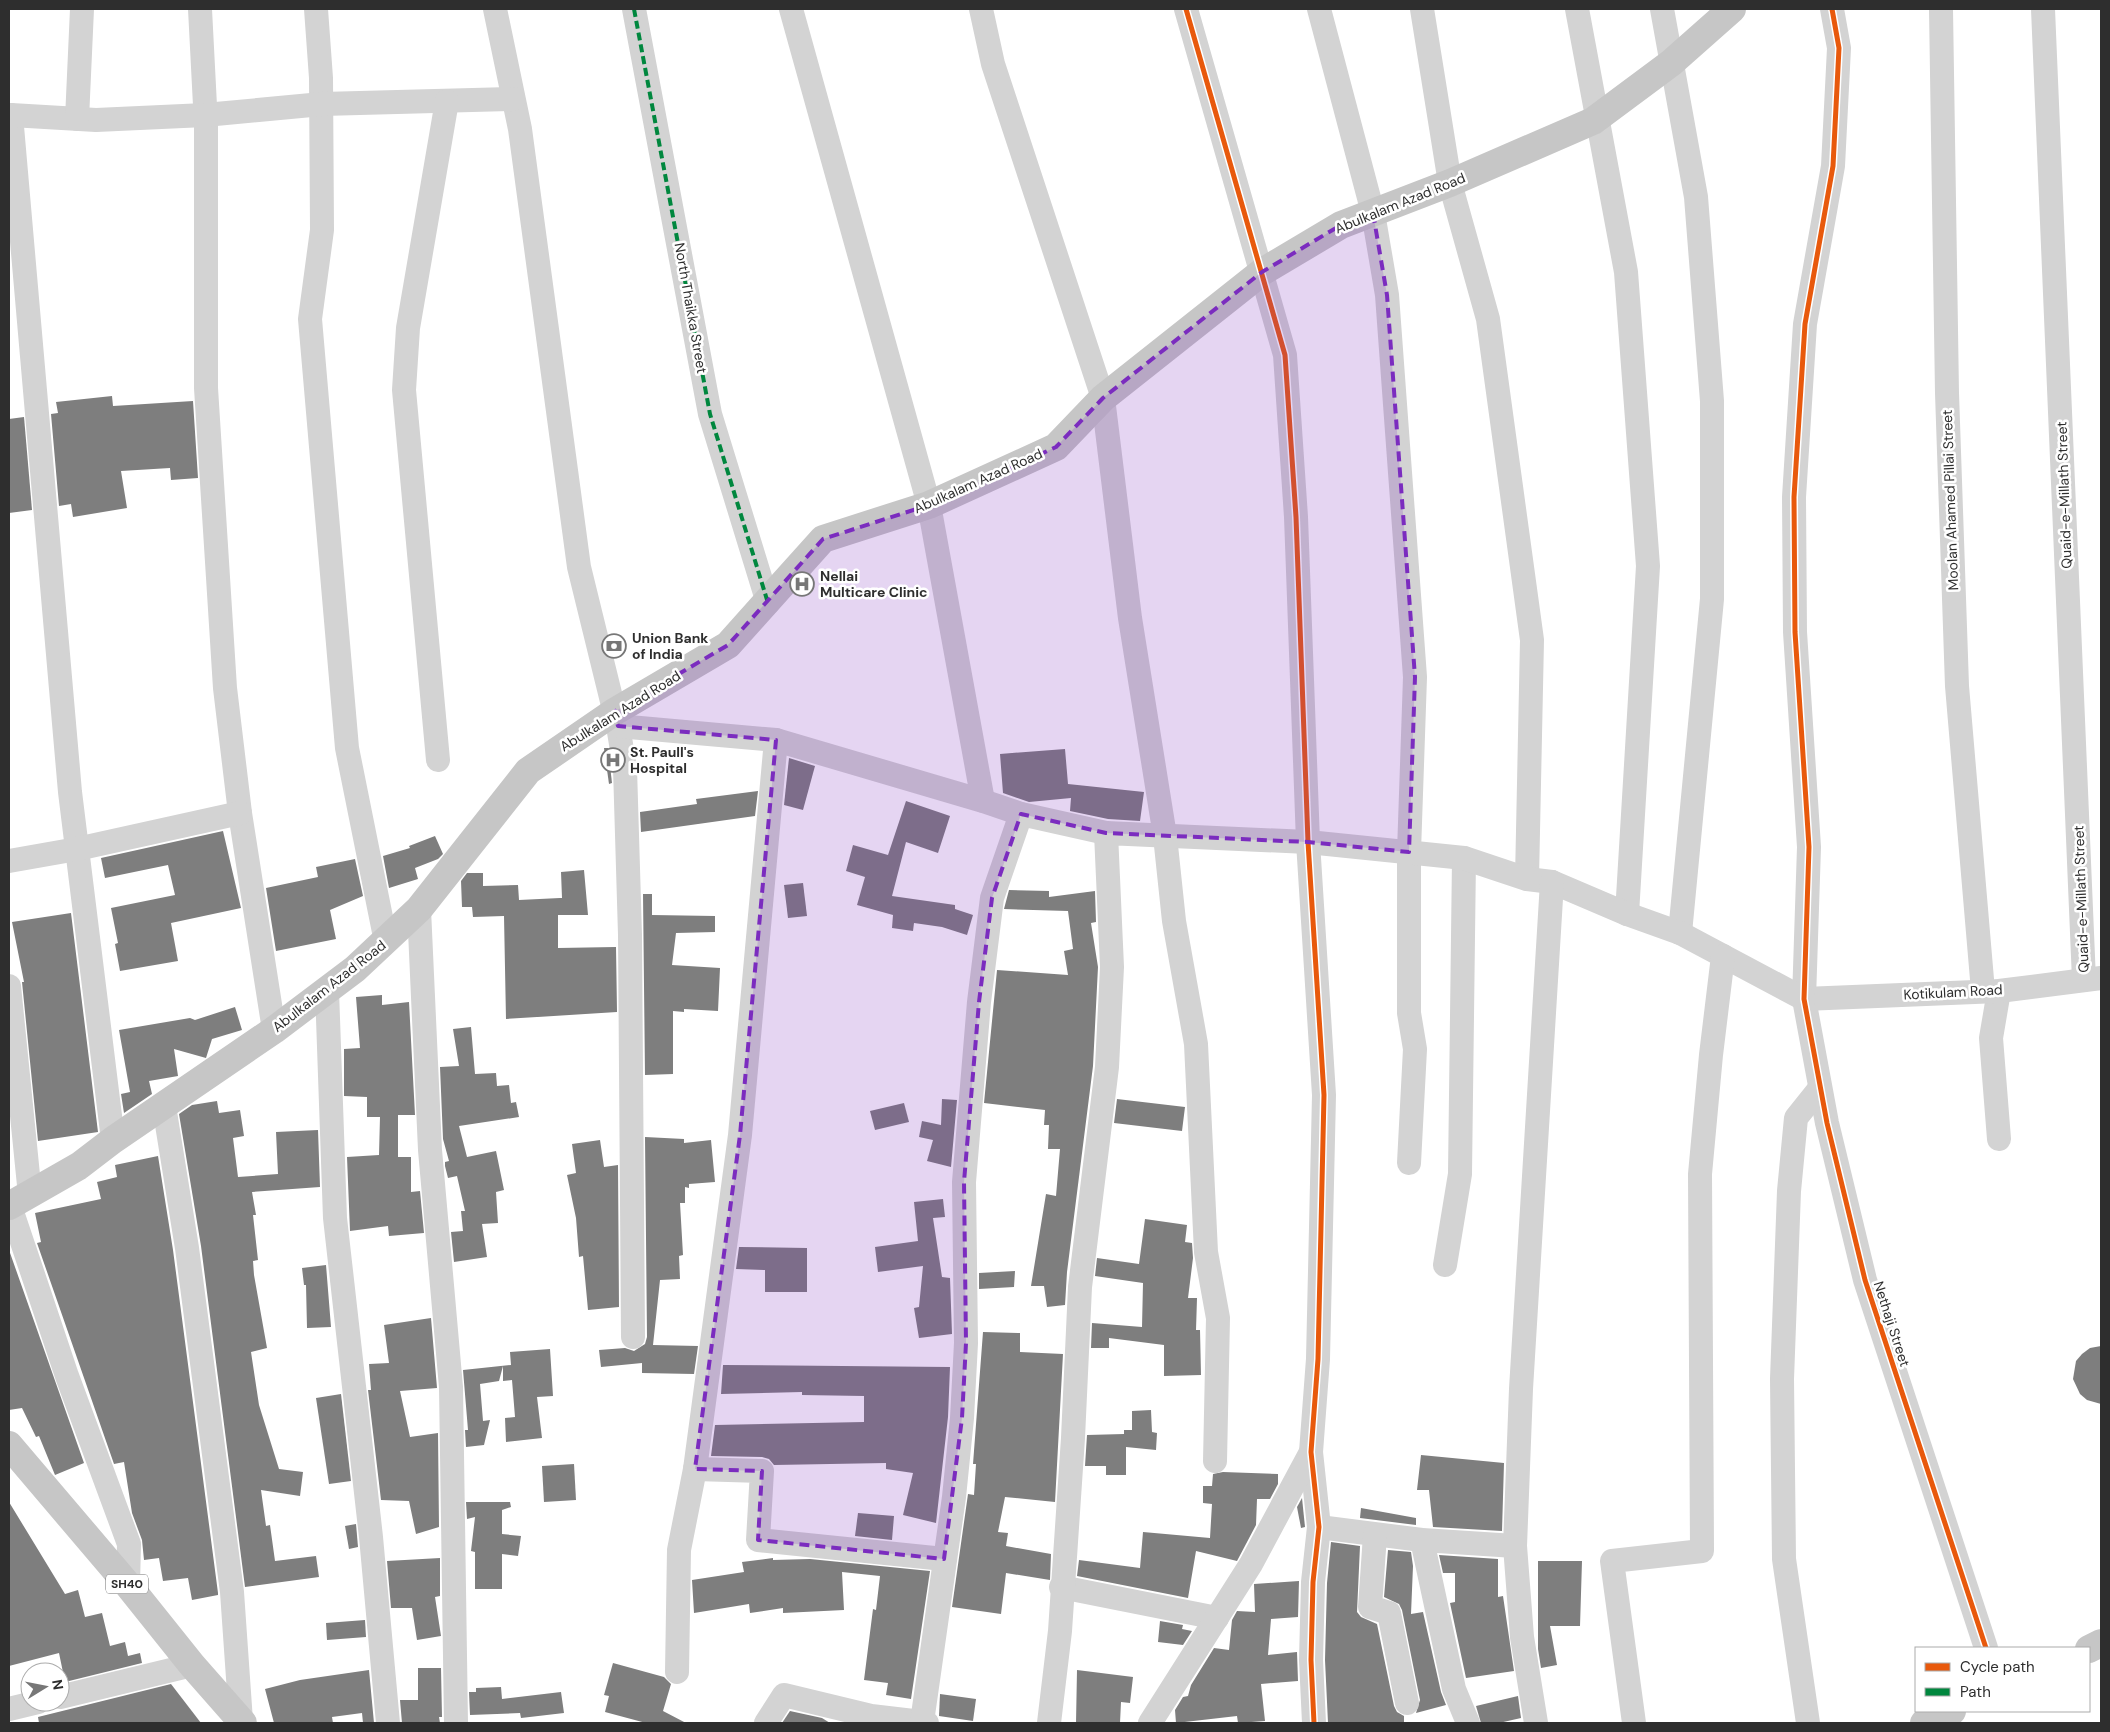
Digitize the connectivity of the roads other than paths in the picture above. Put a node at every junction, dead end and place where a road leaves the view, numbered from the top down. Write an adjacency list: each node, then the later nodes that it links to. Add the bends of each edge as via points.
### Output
1 (82, 9): 24 (street)
2 (200, 9): 22 (street)
3 (316, 9): 20 (street)
4 (495, 9): 18 (street)
5 (634, 9): 30 (street, North Thaikka Street, via 710,414)
6 (791, 9): 29 (street)
7 (981, 9): 28 (street, via 993,64)
8 (1186, 9): 27 (street)
9 (1319, 9): 26 (street)
10 (1422, 9): 25 (street)
11 (1578, 9): 23 (street)
12 (1662, 9): 17 (street)
13 (1732, 9): 17 (main road, Abulkalam Azad Road)
14 (1832, 9): 55 (street, Nethaji Street, via 1839,48 1833,166 1806,324 1794,497 1795,632 1809,847)
15 (1941, 9): 54 (street, Moolan Ahamed Pillai Street, via 1947,393 1957,686)
16 (2043, 9): 51 (street, Quaid-e-Millath Street)
17 (1671, 64): 23 (main road, Abulkalam Azad Road); 48 (street, via 1696,197 1712,411 1712,599)
18 (513, 99): 19 (street); 31 (street, via 520,129 579,567)
19 (447, 101): 20 (street); 33 (street, via 408,328 404,390)
20 (322, 104): 22 (street); 49 (street, via 322,230 310,319 321,474 346,748)
21 (10, 115): 24 (street); 40 (street)
22 (205, 115): 24 (street); 35 (street, via 206,388 225,688)
23 (1598, 118): 25 (main road, Abulkalam Azad Road); 47 (street, via 1626,272 1648,566)
24 (76, 119)
25 (1450, 183): 26 (main road, Abulkalam Azad Road); 44 (street, via 1488,318 1532,640)
26 (1373, 213): 27 (main road, Abulkalam Azad Road, via 1341,225); 41 (street, via 1388,294 1415,678)
27 (1262, 272): 28 (main road, Abulkalam Azad Road); 39 (street, via 1285,355 1296,517)
28 (1103, 398): 29 (main road, Abulkalam Azad Road, via 1056,447); 38 (street, via 1130,618)
29 (929, 505): 30 (main road, Abulkalam Azad Road, via 823,539); 34 (street)
30 (768, 603): 31 (main road, Abulkalam Azad Road, via 728,646)
31 (616, 719): 32 (street); 46 (main road, Abulkalam Azad Road, via 528,771); 64 (street, via 625,768 630,935)
32 (776, 740): 34 (street); 68 (street, via 740,1135)
33 (438, 760)
34 (983, 801): 36 (street)
35 (240, 813): 40 (street); 56 (street)
36 (1021, 814): 37 (street); 73 (street, via 992,898 979,1002 964,1182 966,1343 962,1418)
37 (1106, 833): 38 (street); 75 (street, via 1112,967 1107,1067 1080,1287 1073,1438)
38 (1165, 836): 39 (street); 67 (street, via 1174,921 1196,1044 1206,1252 1218,1318)
39 (1308, 842): 41 (street); 66 (street, via 1324,1095 1318,1359)
40 (77, 849): 43 (street); 60 (street)
41 (1408, 852): 42 (street); 61 (street, via 1409,1013 1415,1049)
42 (1464, 858): 44 (street); 63 (street, via 1460,1174)
43 (9, 861)
44 (1527, 880): 45 (street)
45 (1552, 882): 47 (street); 72 (street)
46 (419, 909): 49 (main road, Abulkalam Azad Road); 86 (street, via 430,1150 451,1387)
47 (1627, 914): 48 (street)
48 (1680, 933): 50 (street)
49 (386, 942): 53 (main road, Abulkalam Azad Road)
50 (1723, 956): 55 (street); 94 (street, via 1710,1055 1700,1174 1702,1550 1612,1561)
51 (2093, 979): 54 (street, Kotikulam Road)
52 (9, 986): 62 (street)
53 (327, 990): 56 (main road, Abulkalam Azad Road); 85 (street, via 335,1218 372,1537)
54 (1991, 991): 55 (street, Kotikulam Road); 59 (street, Moolan Ahamed Pillai Street)
55 (1804, 998): 57 (street, Nethaji Street)
56 (274, 1030): 58 (main road, Abulkalam Azad Road)
57 (1820, 1088): 77 (street, Nethaji Street, via 1866,1280); 95 (street, via 1796,1118 1789,1191 1782,1379 1784,1559)
58 (164, 1106): 60 (main road, Abulkalam Azad Road); 84 (street, via 187,1248 232,1592)
59 (1999, 1139)
60 (113, 1140): 62 (main road, Abulkalam Azad Road, via 79,1166)
61 (1409, 1163)
62 (16, 1202): 74 (street, via 67,1376 129,1544)
63 (1445, 1265)
64 (633, 1337)
65 (9, 1446): 74 (main road, SH40)
66 (1311, 1452): 69 (street); 76 (street, via 1251,1564)
67 (1215, 1461)
68 (695, 1469): 73 (street, via 762,1472 758,1540); 79 (street, via 678,1550)
69 (1319, 1527): 70 (street); 91 (street, via 1313,1582 1311,1660)
70 (1375, 1535): 71 (street); 81 (street, via 1370,1607 1389,1613)
71 (1422, 1540): 72 (street); 92 (street, via 1454,1689)
72 (1515, 1546): 93 (street)
73 (944, 1559): 88 (street)
74 (128, 1586): 78 (main road, SH40)
75 (1061, 1587): 76 (street); 89 (street, via 1060,1631)
76 (1217, 1618): 90 (street)
77 (1986, 1647)
78 (192, 1665): 80 (street); 84 (main road, SH40)
79 (677, 1672)
80 (70, 1695)
81 (1407, 1703)
82 (1950, 1712): 96 (main road)
83 (869, 1720): 87 (street, via 784,1695); 88 (street)
84 (242, 1722)
85 (388, 1723)
86 (456, 1723)
87 (766, 1723)
88 (925, 1723)
89 (1049, 1723)
90 (1150, 1723)
91 (1314, 1723)
92 (1468, 1723)
93 (1533, 1723)
94 (1634, 1723)
95 (1808, 1723)
96 (1924, 1723)

